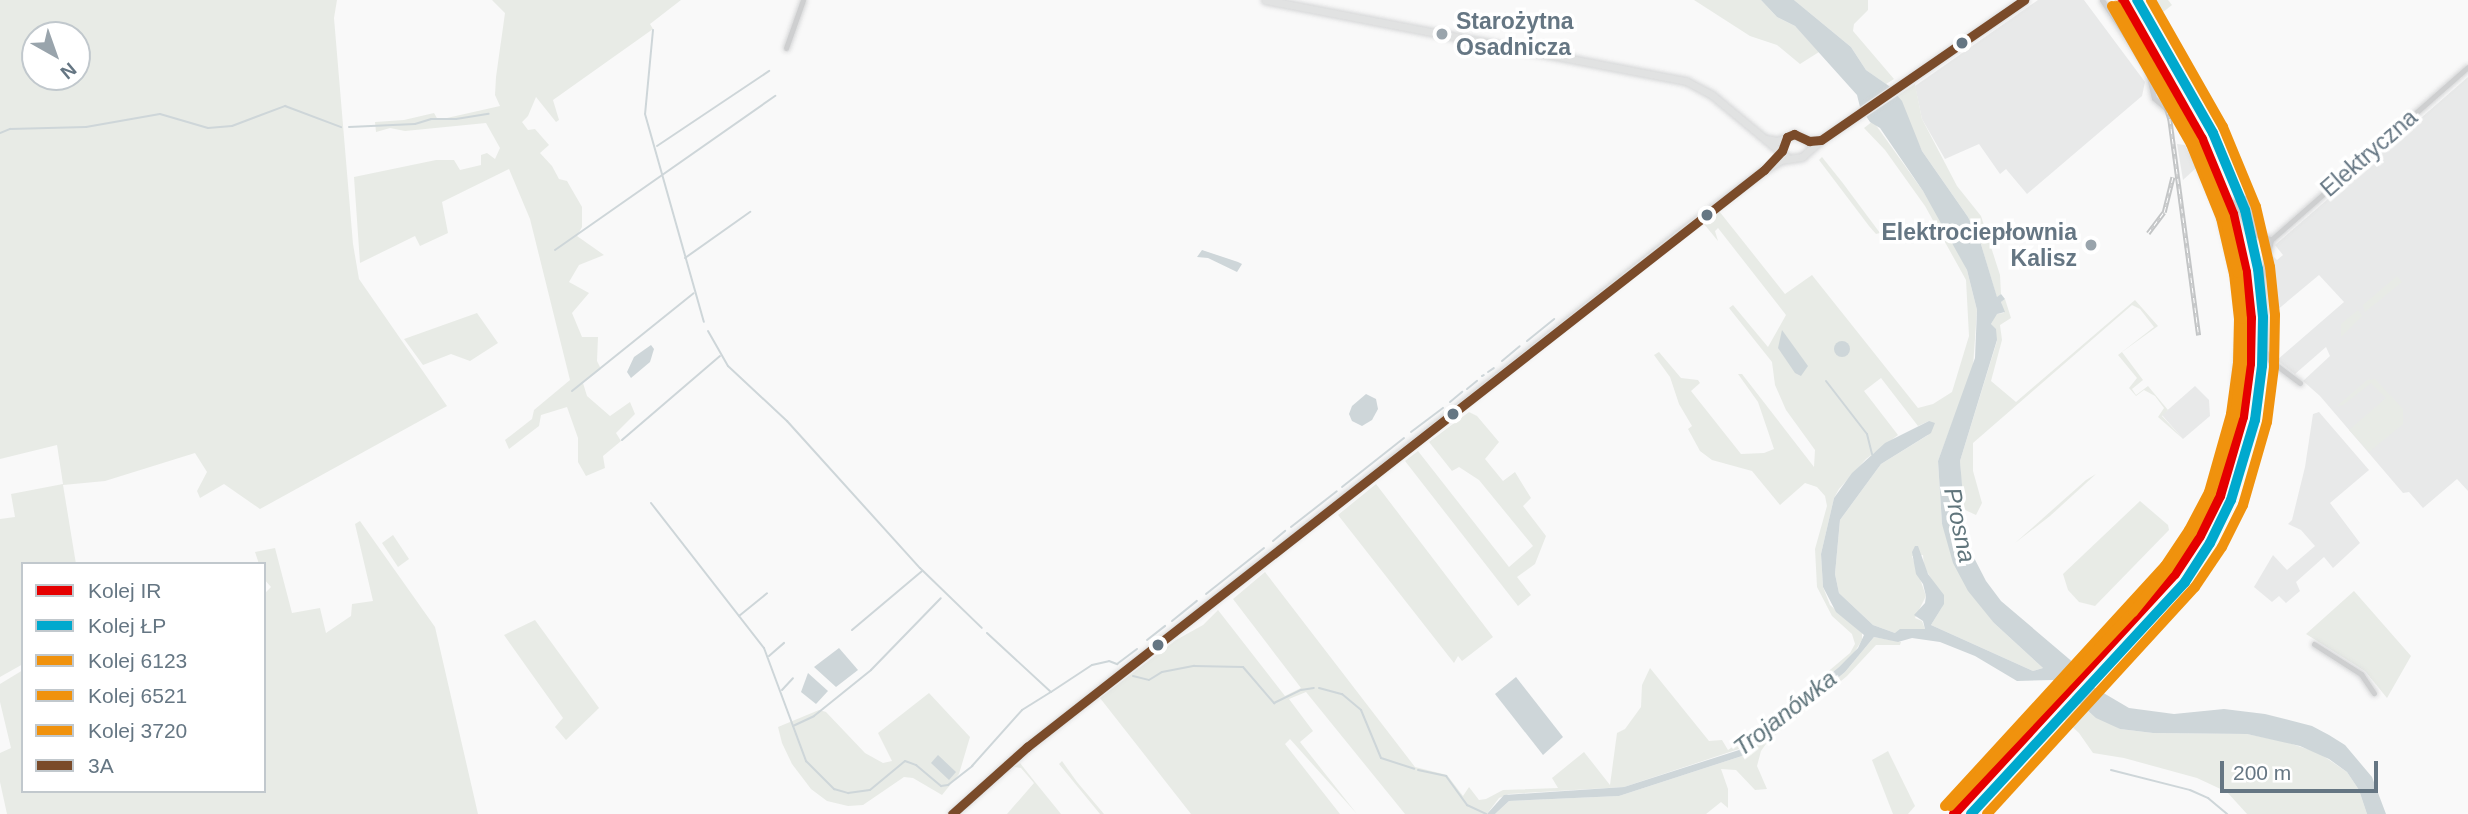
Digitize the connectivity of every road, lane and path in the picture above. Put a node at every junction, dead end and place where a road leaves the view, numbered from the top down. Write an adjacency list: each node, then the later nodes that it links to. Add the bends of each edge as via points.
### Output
1 (803, 0): 5 (street)
2 (1265, 0): 9 (street, via 1686,81 1712,95)
3 (2024, 0): 10 (street)
4 (2102, 0): 16 (street, via 2147,68 2154,98 2185,125)
5 (786, 48)
6 (2468, 66): 18 (street, Elektryczna)
7 (1784, 139): 8 (street, via 1794,134); 9 (street); 11 (street)
8 (1804, 139): 10 (street); 12 (street)
9 (1765, 140): 11 (street); 14 (street, via 1772,154)
10 (1821, 140): 12 (street)
11 (1782, 151): 13 (street); 14 (street)
12 (1806, 151): 13 (street, via 1799,159)
13 (1788, 158): 14 (street)
14 (1767, 166): 23 (street, via 1027,747)
15 (2247, 197): 17 (street)
16 (2214, 199): 17 (street, via 2236,203); 20 (street, via 2239,301)
17 (2256, 235): 18 (street)
18 (2271, 240): 19 (street, via 2262,279 2266,354)
19 (2300, 383)
20 (2235, 384)
21 (2314, 644): 22 (street, via 2361,674)
22 (2374, 693)
23 (952, 814)

